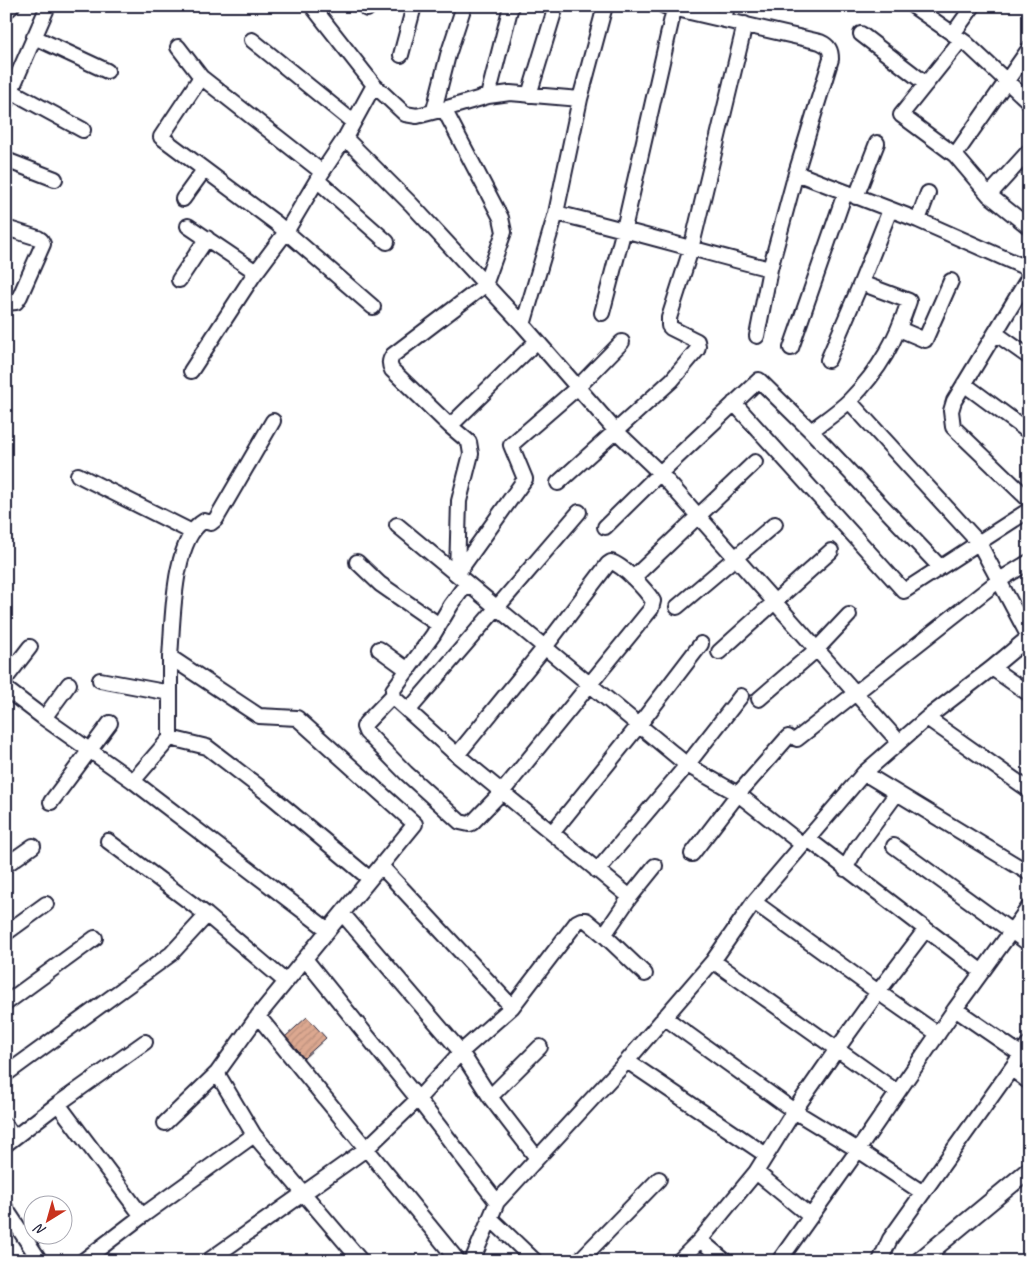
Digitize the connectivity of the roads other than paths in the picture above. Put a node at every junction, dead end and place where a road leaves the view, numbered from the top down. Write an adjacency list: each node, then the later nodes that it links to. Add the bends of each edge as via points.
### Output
1 (12, 6): 12 (street)
2 (48, 6): 16 (street)
3 (312, 6): 26 (street)
4 (414, 6): 21 (street)
5 (464, 6): 32 (street, via 448,55)
6 (511, 6): 28 (street)
7 (556, 6): 27 (street)
8 (605, 6): 30 (street)
9 (912, 6): 17 (street)
10 (973, 6): 17 (street)
11 (669, 8): 13 (street); 54 (street)
12 (6, 10)
13 (725, 13): 14 (street)
14 (746, 24): 41 (street, via 820,42 831,51); 58 (street)
15 (860, 34): 25 (street)
16 (34, 37): 22 (street); 29 (street)
17 (957, 37): 24 (street); 25 (street)
18 (252, 40): 33 (street)
19 (178, 47): 23 (street)
20 (1029, 49): 24 (street)
21 (401, 55)
22 (107, 71)
23 (201, 77): 40 (street, via 161,137); 42 (street)
24 (1006, 82): 31 (street); 38 (street)
25 (926, 84): 38 (street, via 901,115)
26 (374, 85): 32 (street, via 405,114 417,116); 33 (street)
27 (529, 95): 28 (street); 30 (street)
28 (488, 96): 32 (street)
29 (9, 97): 34 (street)
30 (580, 98): 49 (street)
31 (1029, 102)
32 (439, 109): 66 (street, via 501,218 504,232)
33 (353, 122): 35 (street)
34 (83, 130)
35 (345, 138): 42 (street); 66 (street)
36 (877, 143): 45 (street)
37 (1029, 151): 46 (street)
38 (955, 156): 46 (street)
39 (6, 160): 43 (street)
40 (204, 170): 47 (street); 55 (street)
41 (796, 173): 45 (street); 59 (street)
42 (319, 176): 55 (street); 57 (street)
43 (54, 180)
44 (928, 193): 50 (street)
45 (851, 195): 48 (street); 76 (street)
46 (989, 195): 52 (street)
47 (183, 199)
48 (890, 210): 50 (street); 65 (street)
49 (556, 214): 54 (street); 70 (street)
50 (918, 220): 60 (street)
51 (188, 226): 56 (street)
52 (1029, 227)
53 (6, 228): 67 (street, via 38,238 43,244 23,292 16,302)
54 (624, 229): 58 (street); 69 (street)
55 (286, 232): 61 (street); 68 (street)
56 (207, 238): 61 (street); 63 (street)
57 (387, 242)
58 (691, 249): 59 (street); 86 (street, via 669,323 671,328 697,341 697,350 672,380)
59 (770, 269): 73 (street)
60 (1029, 269)
61 (256, 272): 79 (street)
62 (1029, 277): 72 (street)
63 (179, 280)
64 (951, 281): 71 (street, via 925,340)
65 (861, 283): 71 (street, via 909,301); 78 (street)
66 (485, 285): 70 (street); 85 (street, via 393,355 389,364)
67 (6, 303)
68 (373, 308)
69 (602, 312)
70 (523, 325): 74 (street)
71 (899, 329): 82 (street, via 878,368)
72 (995, 333): 77 (street); 80 (street)
73 (757, 336)
74 (536, 342): 81 (street); 85 (street)
75 (622, 342): 81 (street)
76 (791, 348)
77 (1029, 357)
78 (828, 360)
79 (191, 371)
80 (964, 384): 88 (street); 93 (street, via 951,411 953,427)
81 (578, 387): 86 (street); 107 (street, via 511,445 525,479)
82 (849, 401): 87 (street); 101 (street)
83 (734, 403): 87 (street, via 759,380); 90 (street); 106 (street, via 904,591)
84 (273, 421): 100 (street, via 216,519 212,523 204,521 198,524)
85 (450, 426): 107 (street, via 469,442 471,454 459,502)
86 (615, 430): 90 (street); 92 (street)
87 (811, 431): 106 (street)
88 (1029, 432)
89 (755, 462): 96 (street)
90 (660, 473): 96 (street); 99 (street)
91 (78, 475): 100 (street)
92 (558, 483)
93 (1029, 500)
94 (1029, 510): 101 (street)
95 (579, 512): 112 (street)
96 (697, 516): 103 (street); 108 (street)
97 (775, 524): 103 (street)
98 (397, 525): 107 (street)
99 (605, 527)
100 (192, 532): 122 (street, via 178,565)
101 (979, 543): 106 (street); 109 (street)
102 (831, 551): 110 (street)
103 (736, 558): 110 (street); 111 (street)
104 (357, 562): 114 (street, via 380,584)
105 (1029, 562): 109 (street)
106 (940, 567)
107 (462, 578): 112 (street); 114 (street)
108 (633, 578): 118 (street, via 614,562 608,564); 128 (street, via 653,605)
109 (998, 581): 115 (street); 131 (street)
110 (774, 602): 120 (street); 121 (street)
111 (677, 607)
112 (497, 608): 118 (street); 136 (street)
113 (849, 615): 120 (street)
114 (438, 625): 124 (street)
115 (1029, 637): 123 (street)
116 (701, 644): 140 (street)
117 (30, 647): 125 (street)
118 (545, 647): 128 (street); 144 (street)
119 (379, 649): 124 (street)
120 (816, 650): 131 (street); 135 (street)
121 (719, 652)
122 (170, 657): 130 (street); 160 (street, via 259,716 297,718 415,824)
123 (992, 668): 132 (street); 138 (street)
124 (408, 670): 133 (street, via 393,690)
125 (6, 678)
126 (100, 680): 130 (street)
127 (69, 684): 137 (street)
128 (590, 684): 140 (street); 149 (street)
129 (6, 689): 137 (street)
130 (170, 693): 141 (street)
131 (856, 693): 142 (street); 151 (street, via 793,738)
132 (1029, 694)
133 (393, 695): 136 (street); 149 (street, via 366,723 366,732 460,822 472,823)
134 (741, 696): 145 (street)
135 (759, 700)
136 (408, 711): 144 (street)
137 (44, 718): 143 (street)
138 (928, 718): 142 (street); 148 (street)
139 (110, 723): 143 (street)
140 (639, 725): 145 (street); 153 (street)
141 (170, 738): 147 (street); 165 (street, via 207,748 271,796)
142 (899, 742): 146 (street)
143 (89, 751): 147 (street); 152 (street)
144 (457, 755): 149 (street)
145 (687, 765): 151 (street); 163 (street)
146 (864, 773): 150 (street); 155 (street)
147 (133, 781): 173 (street)
148 (1029, 790)
149 (502, 792): 153 (street)
150 (897, 793): 162 (street); 164 (street)
151 (738, 794): 155 (street); 158 (street)
152 (51, 802)
153 (552, 833): 163 (street)
154 (108, 841): 171 (street)
155 (805, 842): 162 (street); 167 (street)
156 (33, 846): 159 (street)
157 (894, 846): 174 (street)
158 (692, 854)
159 (6, 865)
160 (381, 866): 165 (street); 186 (street)
161 (655, 866): 166 (street)
162 (846, 868): 172 (street)
163 (596, 871): 166 (street)
164 (1029, 873)
165 (370, 879): 170 (street)
166 (630, 897): 176 (street)
167 (754, 902): 180 (street); 184 (street)
168 (46, 904): 175 (street)
169 (1029, 908): 174 (street)
170 (342, 913): 173 (street); 195 (street)
171 (207, 915): 183 (street); 199 (street, via 172,954)
172 (926, 929): 181 (street); 184 (street)
173 (328, 930): 179 (street)
174 (1012, 932): 178 (street); 181 (street)
175 (6, 933)
176 (604, 935): 182 (street); 186 (street, via 586,920 577,922)
177 (95, 938): 185 (street)
178 (1029, 944)
179 (305, 959): 183 (street); 203 (street)
180 (713, 961): 189 (street); 193 (street)
181 (982, 972): 187 (street)
182 (645, 974)
183 (286, 982): 188 (street)
184 (878, 992): 190 (street); 193 (street)
185 (6, 1002)
186 (512, 1007): 195 (street)
187 (955, 1009): 190 (street); 194 (street)
188 (258, 1016): 198 (street); 210 (street)
189 (664, 1017): 196 (street); 205 (street)
190 (938, 1034): 201 (street)
191 (145, 1042): 204 (street)
192 (540, 1047): 202 (street)
193 (837, 1049): 201 (street); 205 (street)
194 (1025, 1050): 197 (street)
195 (462, 1052): 202 (street); 203 (street)
196 (627, 1060): 212 (street); 213 (street)
197 (1012, 1069): 200 (street); 217 (street)
198 (217, 1073): 206 (street); 208 (street)
199 (6, 1074)
200 (1029, 1082)
201 (898, 1092): 211 (street)
202 (490, 1097): 213 (street)
203 (418, 1099): 210 (street); 219 (street)
204 (58, 1104): 209 (street); 221 (street)
205 (794, 1111): 211 (street); 212 (street)
206 (165, 1123)
207 (6, 1126): 209 (street)
208 (254, 1135): 218 (street); 221 (street)
209 (10, 1141)
210 (366, 1149): 218 (street); 230 (street)
211 (858, 1150): 217 (street); 222 (street)
212 (766, 1155): 215 (street)
213 (537, 1158): 219 (street)
214 (1029, 1170): 226 (street)
215 (756, 1172): 222 (street); 224 (street)
216 (659, 1179): 233 (street)
217 (923, 1193): 237 (street, via 890,1239)
218 (303, 1195): 225 (street); 229 (street)
219 (497, 1202): 223 (street)
220 (6, 1209): 227 (street)
221 (142, 1216): 228 (street)
222 (810, 1216): 236 (street)
223 (490, 1218): 231 (street); 232 (street)
224 (700, 1240): 234 (street); 235 (street)
225 (216, 1259)
226 (922, 1260)
227 (40, 1261)
228 (83, 1261)
229 (361, 1261)
230 (458, 1261)
231 (472, 1261)
232 (535, 1261)
233 (579, 1261)
234 (679, 1261)
235 (725, 1261)
236 (779, 1261)
237 (880, 1261)

